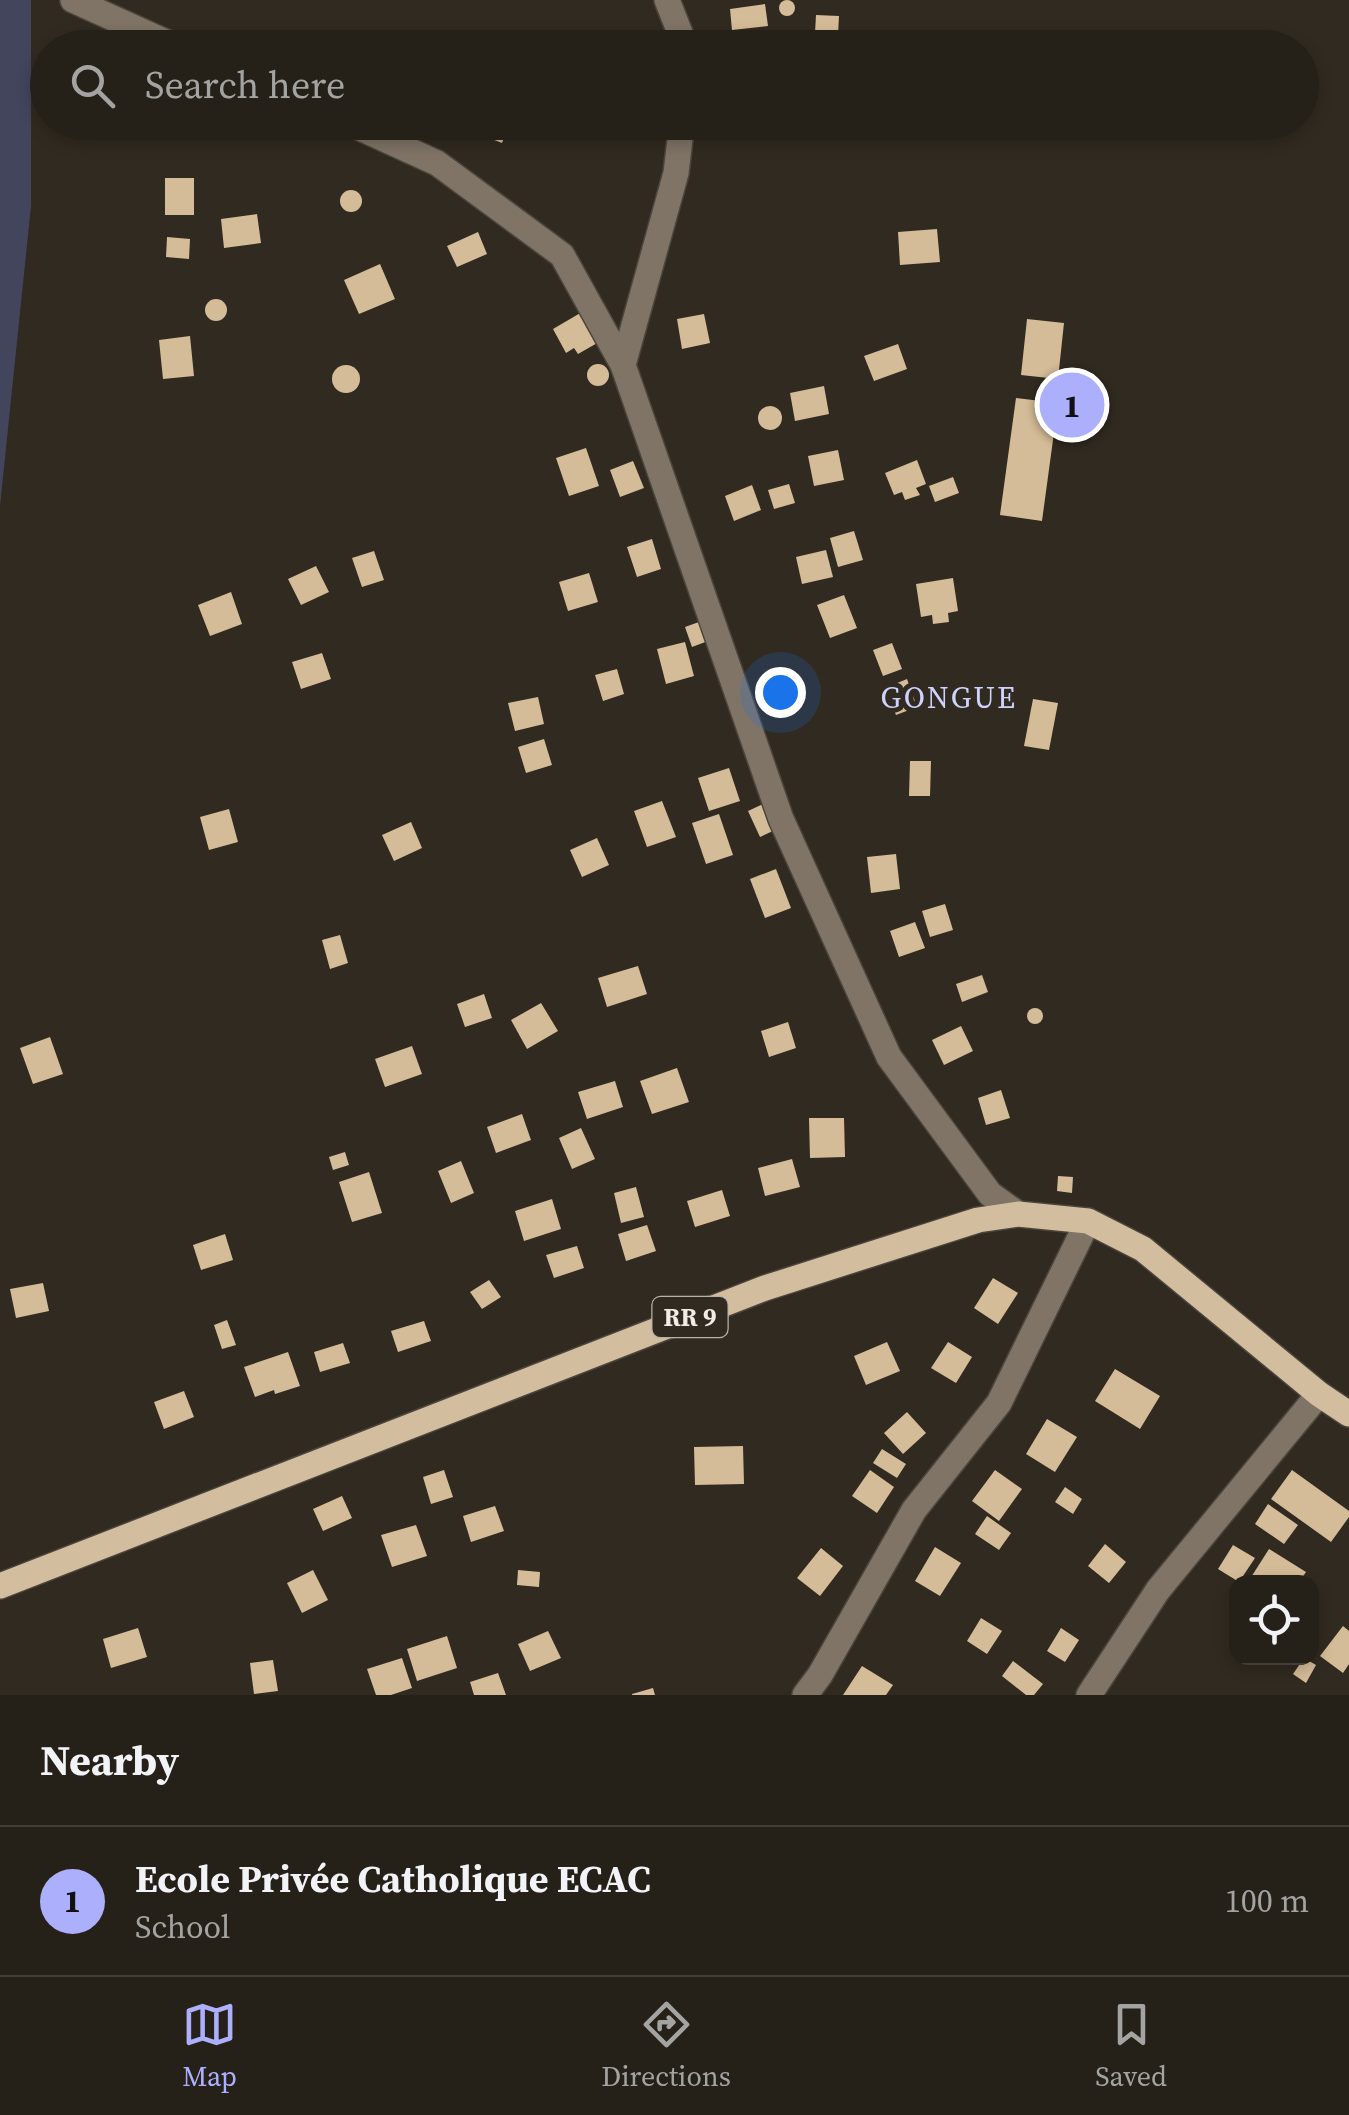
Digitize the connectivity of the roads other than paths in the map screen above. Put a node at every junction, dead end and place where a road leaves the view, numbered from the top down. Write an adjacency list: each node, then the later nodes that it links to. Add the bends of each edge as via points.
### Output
1 (73, 0): 3 (street)
2 (667, 0): 4 (street)
3 (139, 30)
4 (679, 30)
5 (386, 140): 7 (street, via 437,163 562,255)
6 (680, 140): 7 (street)
7 (623, 365): 8 (street, via 782,818 889,1056 990,1194)
8 (1018, 1214): 9 (main road, RR 9); 12 (main road, RR 9, via 978,1220 765,1288)
9 (1088, 1222): 10 (main road, RR 9, via 1143,1249); 13 (street, via 999,1403 914,1510)
10 (1318, 1394): 11 (main road, RR 9); 14 (street, via 1158,1590)
11 (1349, 1414)
12 (0, 1586)
13 (805, 1695)
14 (1088, 1695)

